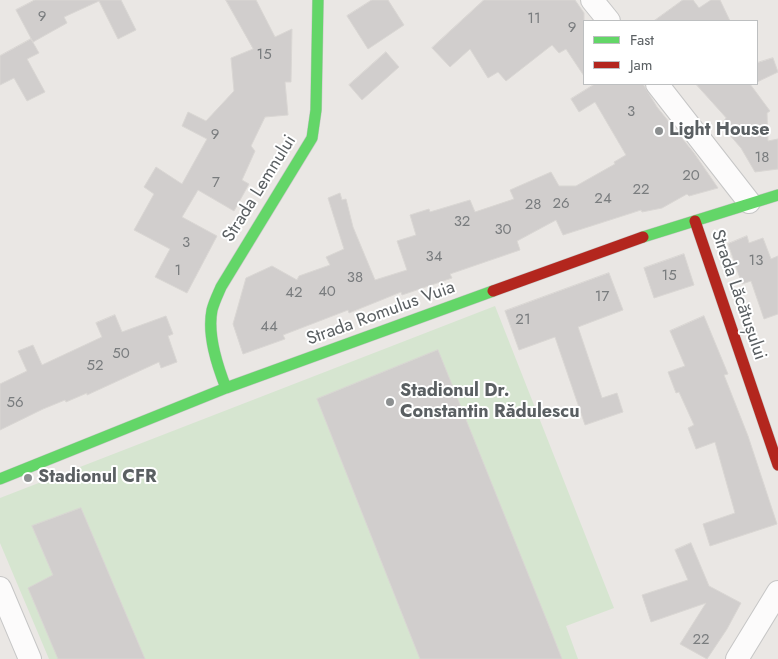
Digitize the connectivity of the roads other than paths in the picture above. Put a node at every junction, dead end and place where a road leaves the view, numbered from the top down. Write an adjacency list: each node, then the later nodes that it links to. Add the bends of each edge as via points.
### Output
1 (318, 0): 8 (street, Strada Lemnului, via 316,110 312,138 220,287 212,310 216,362)
2 (592, 0): 3 (street)
3 (607, 20)
4 (658, 85): 6 (street)
5 (778, 195): 6 (street, Strada Romulus Vuia)
6 (749, 202): 7 (street, Strada Romulus Vuia)
7 (695, 220): 8 (street, Strada Romulus Vuia); 9 (street, Strada Lăcătușului)
8 (226, 388): 10 (street, Strada Romulus Vuia)
9 (778, 466)
10 (0, 479)
11 (0, 588): 13 (street)
12 (778, 592): 14 (street)
13 (30, 659)
14 (737, 659)

